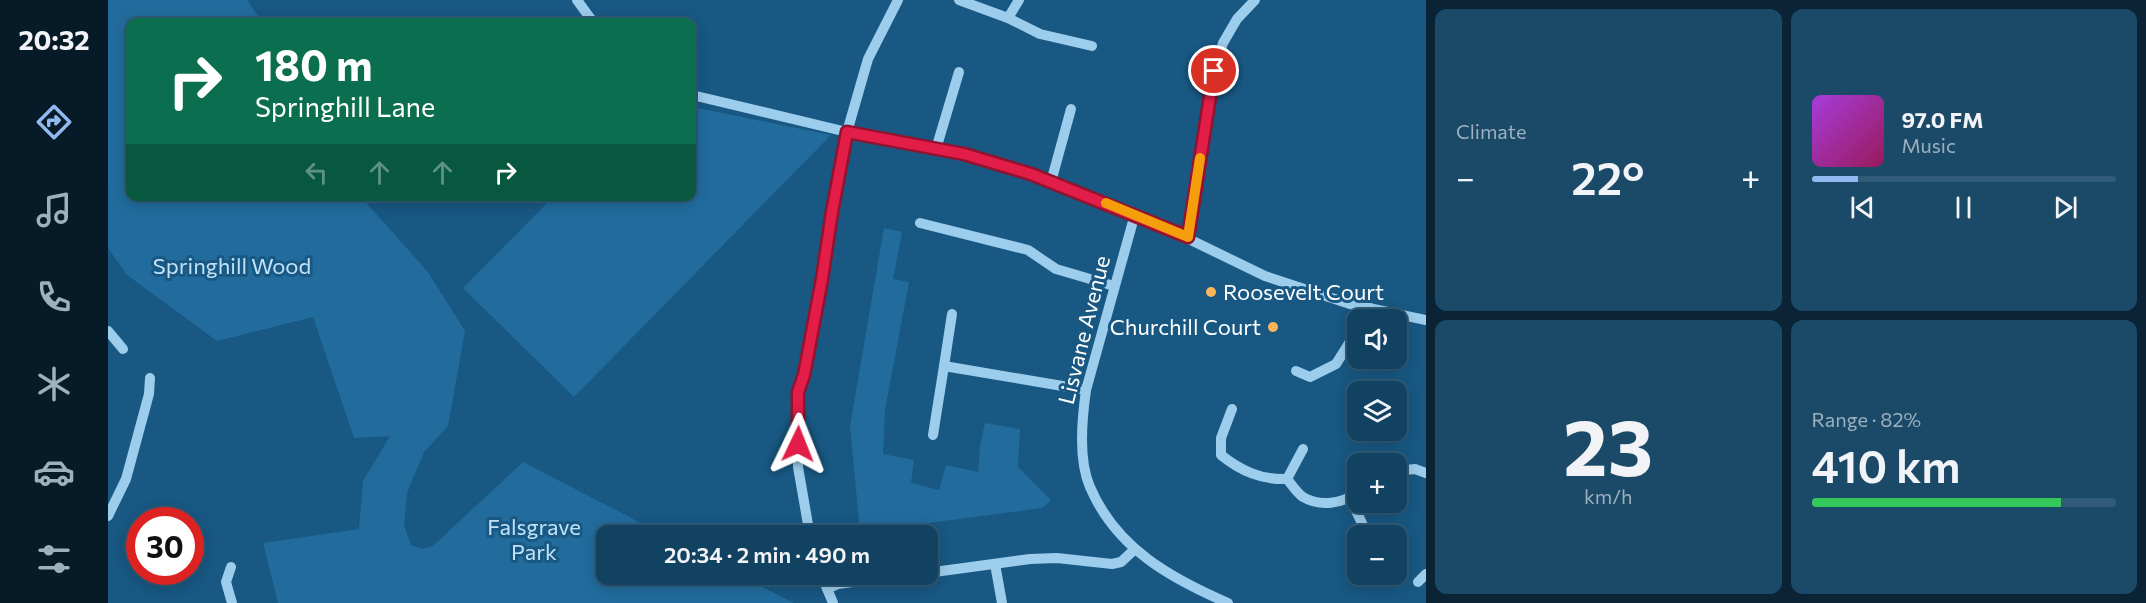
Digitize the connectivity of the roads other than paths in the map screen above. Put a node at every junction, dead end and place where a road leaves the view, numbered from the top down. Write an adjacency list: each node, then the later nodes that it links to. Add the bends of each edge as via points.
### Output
1 (577, 0): 6 (street)
2 (898, 0): 12 (street, via 868,59)
3 (959, 0): 7 (street)
4 (1019, 0): 7 (street)
5 (1255, 0): 17 (street, via 1237,19 1223,43 1214,71)
6 (590, 18)
7 (1008, 18): 8 (street, via 1040,34)
8 (1092, 46)
9 (959, 72): 13 (street)
10 (696, 96): 12 (street)
11 (1071, 109): 14 (street)
12 (847, 132): 13 (street); 37 (street, via 798,392 798,467)
13 (936, 149): 14 (street)
14 (1051, 182): 15 (street)
15 (1135, 214): 17 (street); 18 (street, Lisvane Avenue)
16 (920, 223): 18 (street, via 965,240 1028,250 1056,269)
17 (1188, 237): 19 (street, via 1265,276)
18 (1114, 286): 28 (street, Lisvane Avenue)
19 (1370, 308): 21 (street)
20 (952, 314): 25 (street)
21 (1426, 320)
22 (108, 331): 24 (street)
23 (1347, 345): 26 (street, via 1335,363 1310,377)
24 (123, 349)
25 (944, 366): 28 (street); 30 (street)
26 (1296, 371)
27 (150, 378): 36 (street, via 126,479)
28 (1086, 390): 38 (street, Lisvane Avenue, via 1081,420 1089,485 1108,519)
29 (1232, 409): 34 (street, via 1221,438 1221,455 1238,468 1262,477)
30 (933, 435)
31 (1303, 448): 34 (street)
32 (1407, 470): 33 (street)
33 (1426, 473)
34 (1287, 480): 35 (street, via 1302,496 1318,503)
35 (1347, 498)
36 (108, 516)
37 (808, 525)
38 (1134, 549): 39 (street, via 1121,562 1112,564 1057,558); 48 (street, Lisvane Avenue, via 1177,580)
39 (995, 564): 41 (street); 47 (street)
40 (231, 567): 45 (street, via 226,582)
41 (938, 572)
42 (825, 585): 44 (street)
43 (838, 585): 44 (street)
44 (827, 589): 46 (street)
45 (232, 603)
46 (833, 603)
47 (1002, 603)
48 (1228, 603)

